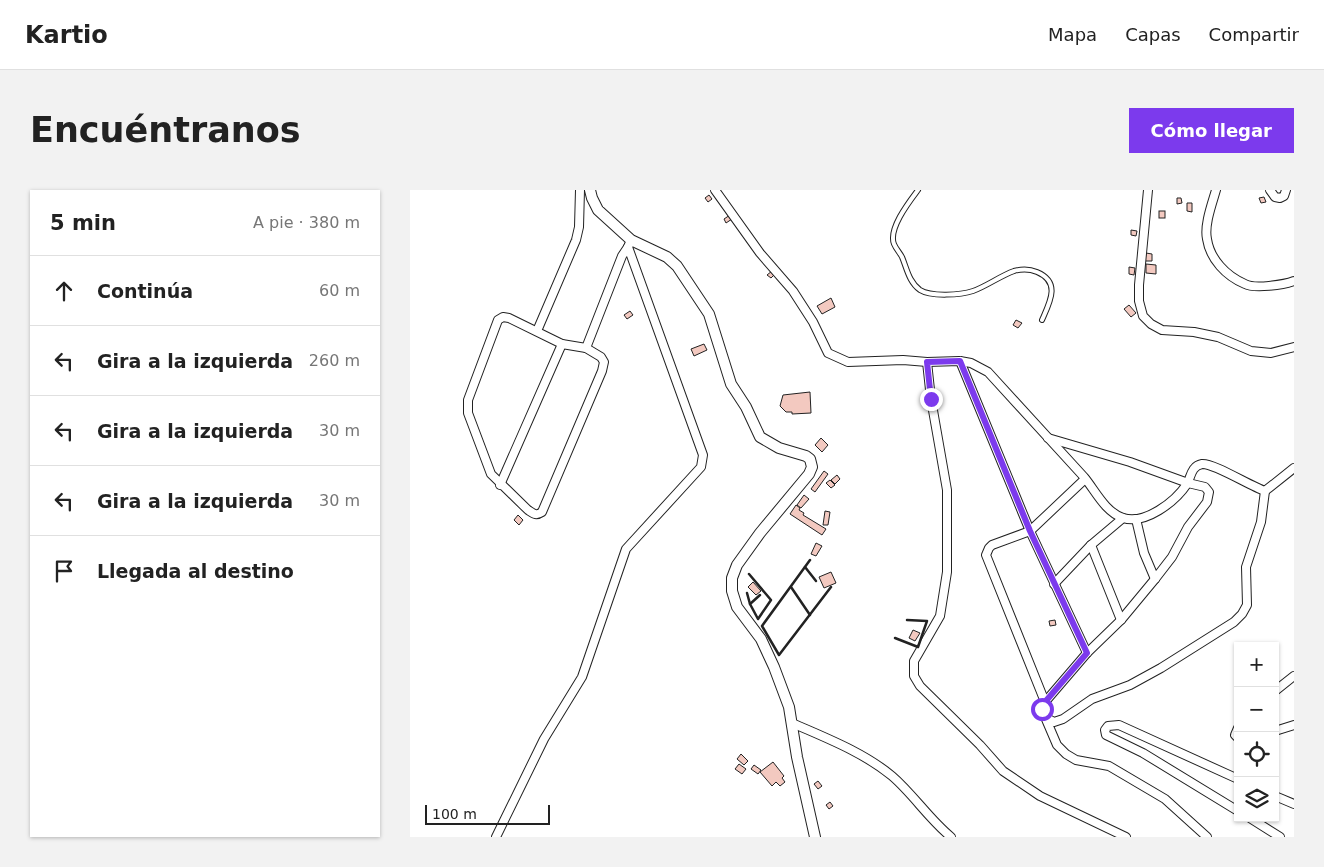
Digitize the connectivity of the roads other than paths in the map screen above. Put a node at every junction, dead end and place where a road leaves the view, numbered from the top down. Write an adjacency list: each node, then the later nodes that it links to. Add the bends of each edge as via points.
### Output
1 (580, 190): 12 (street, via 576,240)
2 (590, 190): 9 (main road, via 598,210)
3 (715, 190): 17 (street, via 760,253 793,291 828,353 848,362)
4 (918, 190): 11 (lane, via 904,209 893,235 894,244 914,284 927,293 957,293 973,291 1016,270 1032,270 1045,275 1050,282 1050,301)
5 (1148, 190): 14 (street, via 1139,285 1143,316 1162,330 1218,337 1251,351 1271,353)
6 (1216, 190): 10 (street, via 1206,237 1211,256 1225,271 1246,285 1266,286)
7 (1270, 190): 8 (street, via 1280,198)
8 (1286, 190)
9 (630, 244): 15 (street, via 622,256); 36 (main road, via 667,257 696,292 709,314 731,384 760,437 810,460 809,474 760,533 732,578 732,591 738,607 761,639 771,660); 44 (street, via 703,455 702,467 626,549 582,677 544,739)
10 (1294, 281)
11 (1042, 320)
12 (537, 331): 13 (street); 21 (street, via 509,318 498,320 468,400 468,413 491,474)
13 (562, 344): 15 (street); 21 (street)
14 (1294, 347)
15 (586, 348): 21 (street, via 601,357 604,362 602,371 542,512 534,514)
16 (960, 361): 17 (street); 18 (street, via 988,372); 26 (street)
17 (927, 362): 47 (street, via 948,490 946,572 940,616 914,661 914,676 1003,771 1040,796)
18 (1048, 438): 20 (street); 22 (street)
19 (1294, 468): 23 (street)
20 (1085, 479): 24 (street, via 1110,510); 26 (street)
21 (500, 484)
22 (1188, 484): 23 (street, via 1190,474 1202,464 1214,466); 25 (street, via 1164,508); 28 (street, via 1204,487 1209,492 1207,502)
23 (1265, 491): 35 (street, via 1261,522 1246,567 1247,605 1242,614 1130,685 1092,700 1062,719 1054,722)
24 (1123, 518): 25 (street); 27 (street)
25 (1136, 519): 28 (street, via 1144,553)
26 (1030, 531): 29 (street); 34 (street, via 992,545 986,555)
27 (1091, 545): 29 (street); 30 (street)
28 (1155, 579): 30 (street)
29 (1054, 584): 31 (street)
30 (1122, 620): 31 (street)
31 (1087, 653): 34 (street)
32 (1294, 676): 33 (street)
33 (1279, 688)
34 (1045, 702): 35 (street, via 1042,709)
35 (1045, 717): 48 (street, via 1057,744 1066,754 1076,760 1109,766 1165,799)
36 (792, 724): 45 (main road); 46 (street, via 853,751 892,776)
37 (1294, 725): 38 (street)
38 (1279, 730)
39 (1234, 777): 42 (street, via 1119,725 1108,726 1105,730 1106,736 1143,753)
40 (1279, 798): 41 (street)
41 (1294, 804)
42 (1234, 808)
43 (1256, 822): 49 (street)
44 (496, 837)
45 (815, 837)
46 (951, 837)
47 (1126, 837)
48 (1207, 837)
49 (1280, 837)

